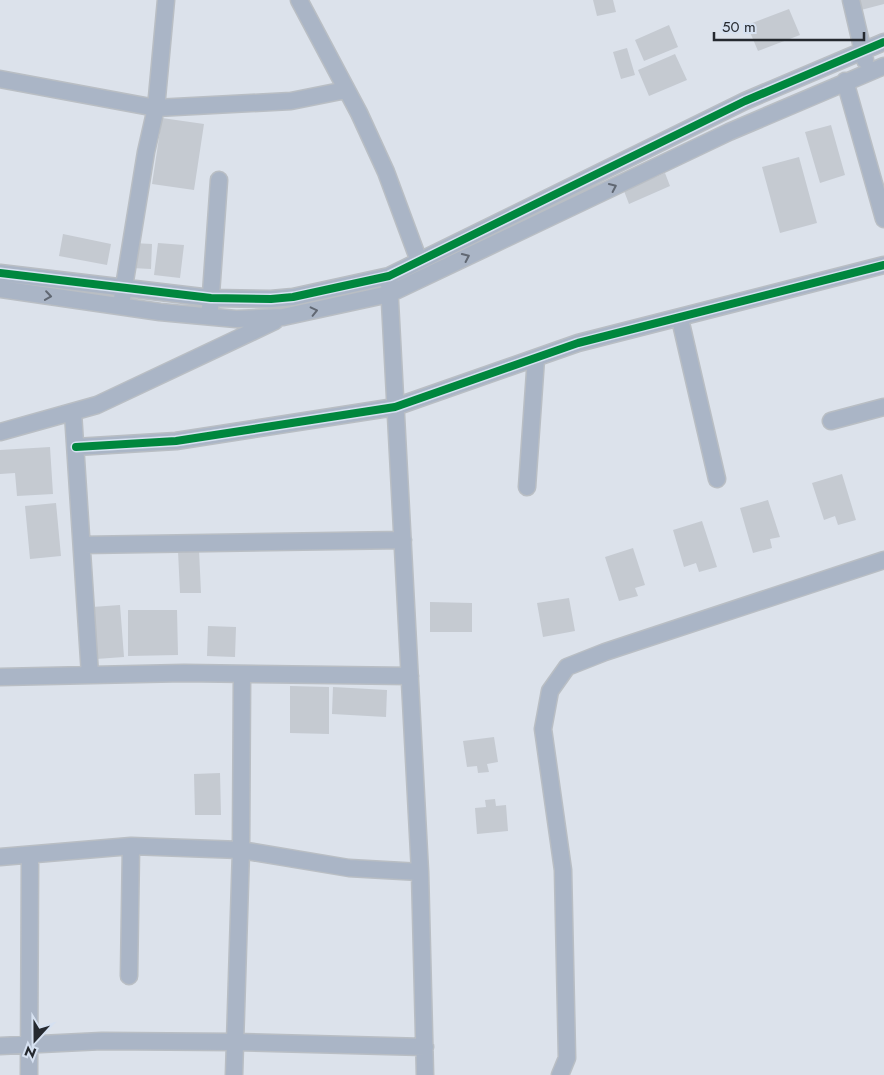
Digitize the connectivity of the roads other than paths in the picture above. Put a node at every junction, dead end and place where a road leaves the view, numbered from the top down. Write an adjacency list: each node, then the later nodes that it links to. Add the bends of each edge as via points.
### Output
1 (166, 0): 11 (street)
2 (299, 0): 10 (street)
3 (851, 0): 5 (street)
4 (884, 42): 5 (street)
5 (863, 49): 7 (street); 14 (street, via 744,101)
6 (884, 66): 7 (street)
7 (868, 72): 9 (street)
8 (0, 79): 11 (street)
9 (845, 81): 13 (street); 20 (street, one-way to 9, via 728,132)
10 (346, 90): 11 (street, via 291,101); 14 (street, via 386,172)
11 (156, 108): 18 (street)
12 (219, 180): 21 (street)
13 (884, 219)
14 (419, 261): 17 (street)
15 (884, 265): 25 (street)
16 (0, 273): 18 (street)
17 (389, 276): 20 (street); 21 (street, via 293,297)
18 (125, 288): 21 (street); 22 (street)
19 (0, 289): 22 (street, one-way to 22)
20 (389, 294): 24 (street, one-way to 20); 27 (street)
21 (211, 298): 23 (street)
22 (121, 306): 23 (street)
23 (209, 316): 24 (street, via 236,319)
24 (284, 317): 29 (street, via 97,405)
25 (680, 318): 26 (street, via 578,343); 33 (street)
26 (536, 358): 27 (street); 34 (street)
27 (395, 407): 32 (street, via 176,441); 35 (street)
28 (884, 407): 30 (street)
29 (73, 413): 31 (street); 32 (street)
30 (831, 421)
31 (0, 432)
32 (76, 447): 36 (street)
33 (717, 479)
34 (527, 487)
35 (403, 540): 36 (street); 40 (street)
36 (82, 545): 39 (street)
37 (884, 560): 55 (street, via 605,652 567,667 558,678 550,691 543,729 563,870 567,1058)
38 (242, 674): 39 (street); 40 (street); 43 (street)
39 (90, 675): 41 (street)
40 (410, 676): 46 (street)
41 (0, 677)
42 (131, 846): 43 (street); 44 (street); 47 (street)
43 (241, 850): 46 (street, via 348,868); 48 (street)
44 (30, 855): 45 (street); 50 (street)
45 (0, 857)
46 (420, 872): 51 (street)
47 (129, 976)
48 (235, 1042): 50 (street, via 102,1041); 51 (street); 53 (street)
49 (0, 1046): 50 (street)
50 (29, 1046): 52 (street)
51 (425, 1047): 54 (street)
52 (28, 1075)
53 (234, 1075)
54 (425, 1075)
55 (560, 1075)

